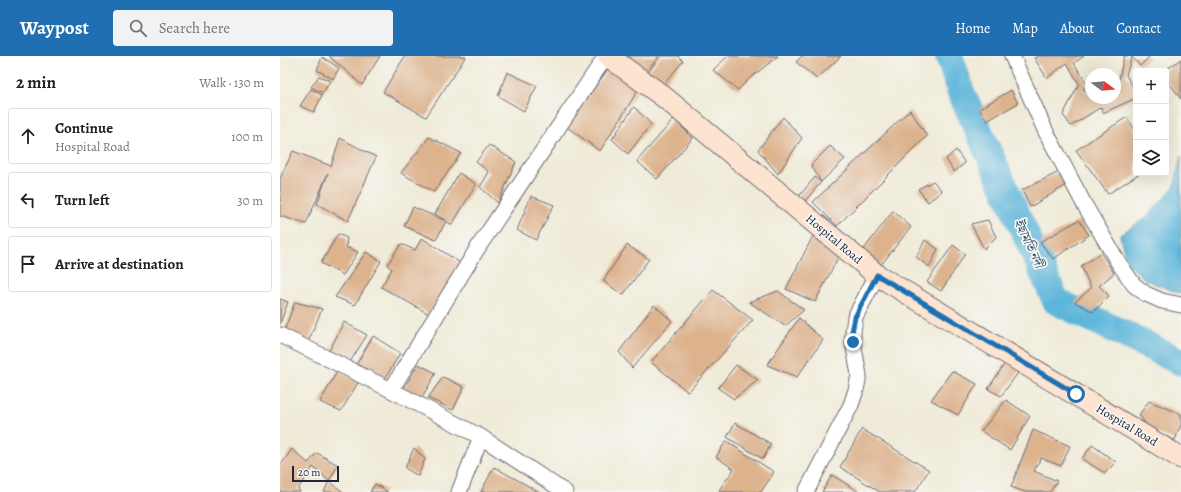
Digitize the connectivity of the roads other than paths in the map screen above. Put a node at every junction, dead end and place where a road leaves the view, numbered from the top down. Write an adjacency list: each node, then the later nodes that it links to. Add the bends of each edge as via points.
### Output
1 (607, 56): 3 (main road, Hospital Road, via 664,97); 6 (street, via 477,249)
2 (1012, 56): 4 (street, via 1045,130 1118,262 1134,285 1146,294)
3 (877, 275): 8 (main road, Hospital Road); 11 (street, via 855,317 852,332 859,375 856,390 851,405)
4 (1181, 305)
5 (280, 335): 6 (street)
6 (391, 390): 7 (street)
7 (481, 437): 9 (street); 10 (street)
8 (1181, 458)
9 (459, 492)
10 (565, 492)
11 (806, 492)

